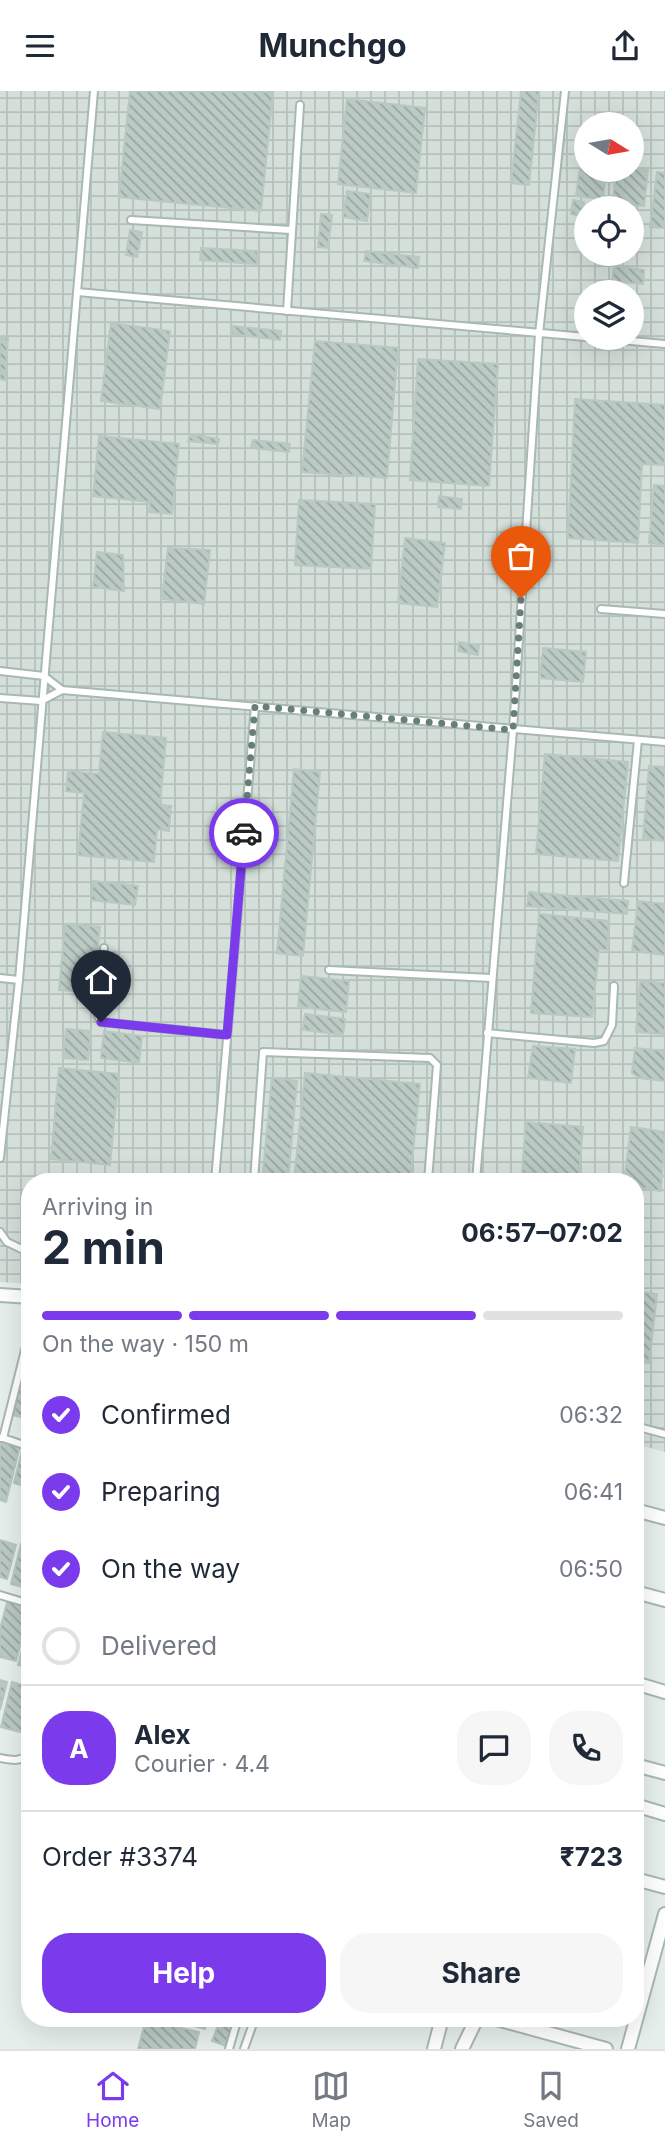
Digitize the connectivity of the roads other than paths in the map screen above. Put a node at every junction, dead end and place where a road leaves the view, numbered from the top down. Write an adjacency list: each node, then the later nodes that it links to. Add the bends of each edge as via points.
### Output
1 (94, 91): 6 (lane)
2 (565, 91): 8 (lane)
3 (300, 105): 5 (lane)
4 (131, 220): 5 (lane)
5 (291, 230): 7 (lane)
6 (78, 292): 7 (lane); 13 (lane)
7 (287, 311): 8 (lane)
8 (539, 334): 9 (lane); 18 (lane)
9 (665, 344)
10 (601, 609): 11 (lane)
11 (665, 614)
12 (0, 671): 13 (lane)
13 (44, 676): 14 (lane); 16 (lane)
14 (62, 690): 16 (lane); 17 (lane)
15 (0, 698): 16 (lane)
16 (41, 701): 26 (lane)
17 (255, 706): 18 (lane); 29 (lane)
18 (513, 730): 19 (lane); 25 (lane)
19 (638, 740): 20 (lane); 21 (lane)
20 (665, 742)
21 (624, 883)
22 (104, 948): 29 (lane, via 101,1022)
23 (329, 970): 25 (lane)
24 (0, 978): 26 (lane)
25 (491, 978): 28 (lane)
26 (19, 980): 30 (lane)
27 (614, 986): 28 (lane, via 612,1025 604,1041)
28 (487, 1033): 34 (lane)
29 (227, 1035): 31 (lane)
30 (0, 1158)
31 (216, 1173)
32 (255, 1173): 33 (lane, via 263,1052 430,1058 437,1065)
33 (429, 1173)
34 (477, 1173)
35 (0, 1232): 36 (lane)
36 (21, 1249)
37 (0, 1295): 38 (street)
38 (21, 1296)
39 (21, 1364): 42 (lane)
40 (644, 1428): 41 (lane)
41 (665, 1434)
42 (1, 1438): 43 (lane)
43 (21, 1444)
44 (644, 1512): 45 (street)
45 (665, 1518)
46 (644, 1594): 48 (street)
47 (0, 1595): 49 (lane)
48 (665, 1600)
49 (21, 1601)
50 (644, 1686): 51 (street)
51 (665, 1692)
52 (0, 1758): 53 (lane)
53 (21, 1759)
54 (644, 1767): 55 (street)
55 (665, 1773)
56 (644, 1808): 57 (street)
57 (665, 1814)
58 (644, 1881): 59 (street)
59 (665, 1887)
60 (665, 1914): 62 (street)
61 (644, 1970): 62 (street)
62 (649, 1971): 63 (street)
63 (644, 1990)
64 (235, 2027): 70 (lane)
65 (252, 2027): 71 (lane)
66 (440, 2027): 72 (street)
67 (473, 2027): 73 (street)
68 (527, 2027): 74 (street)
69 (634, 2027): 75 (street)
70 (229, 2049)
71 (244, 2049)
72 (434, 2049)
73 (463, 2049)
74 (606, 2049)
75 (628, 2049)

